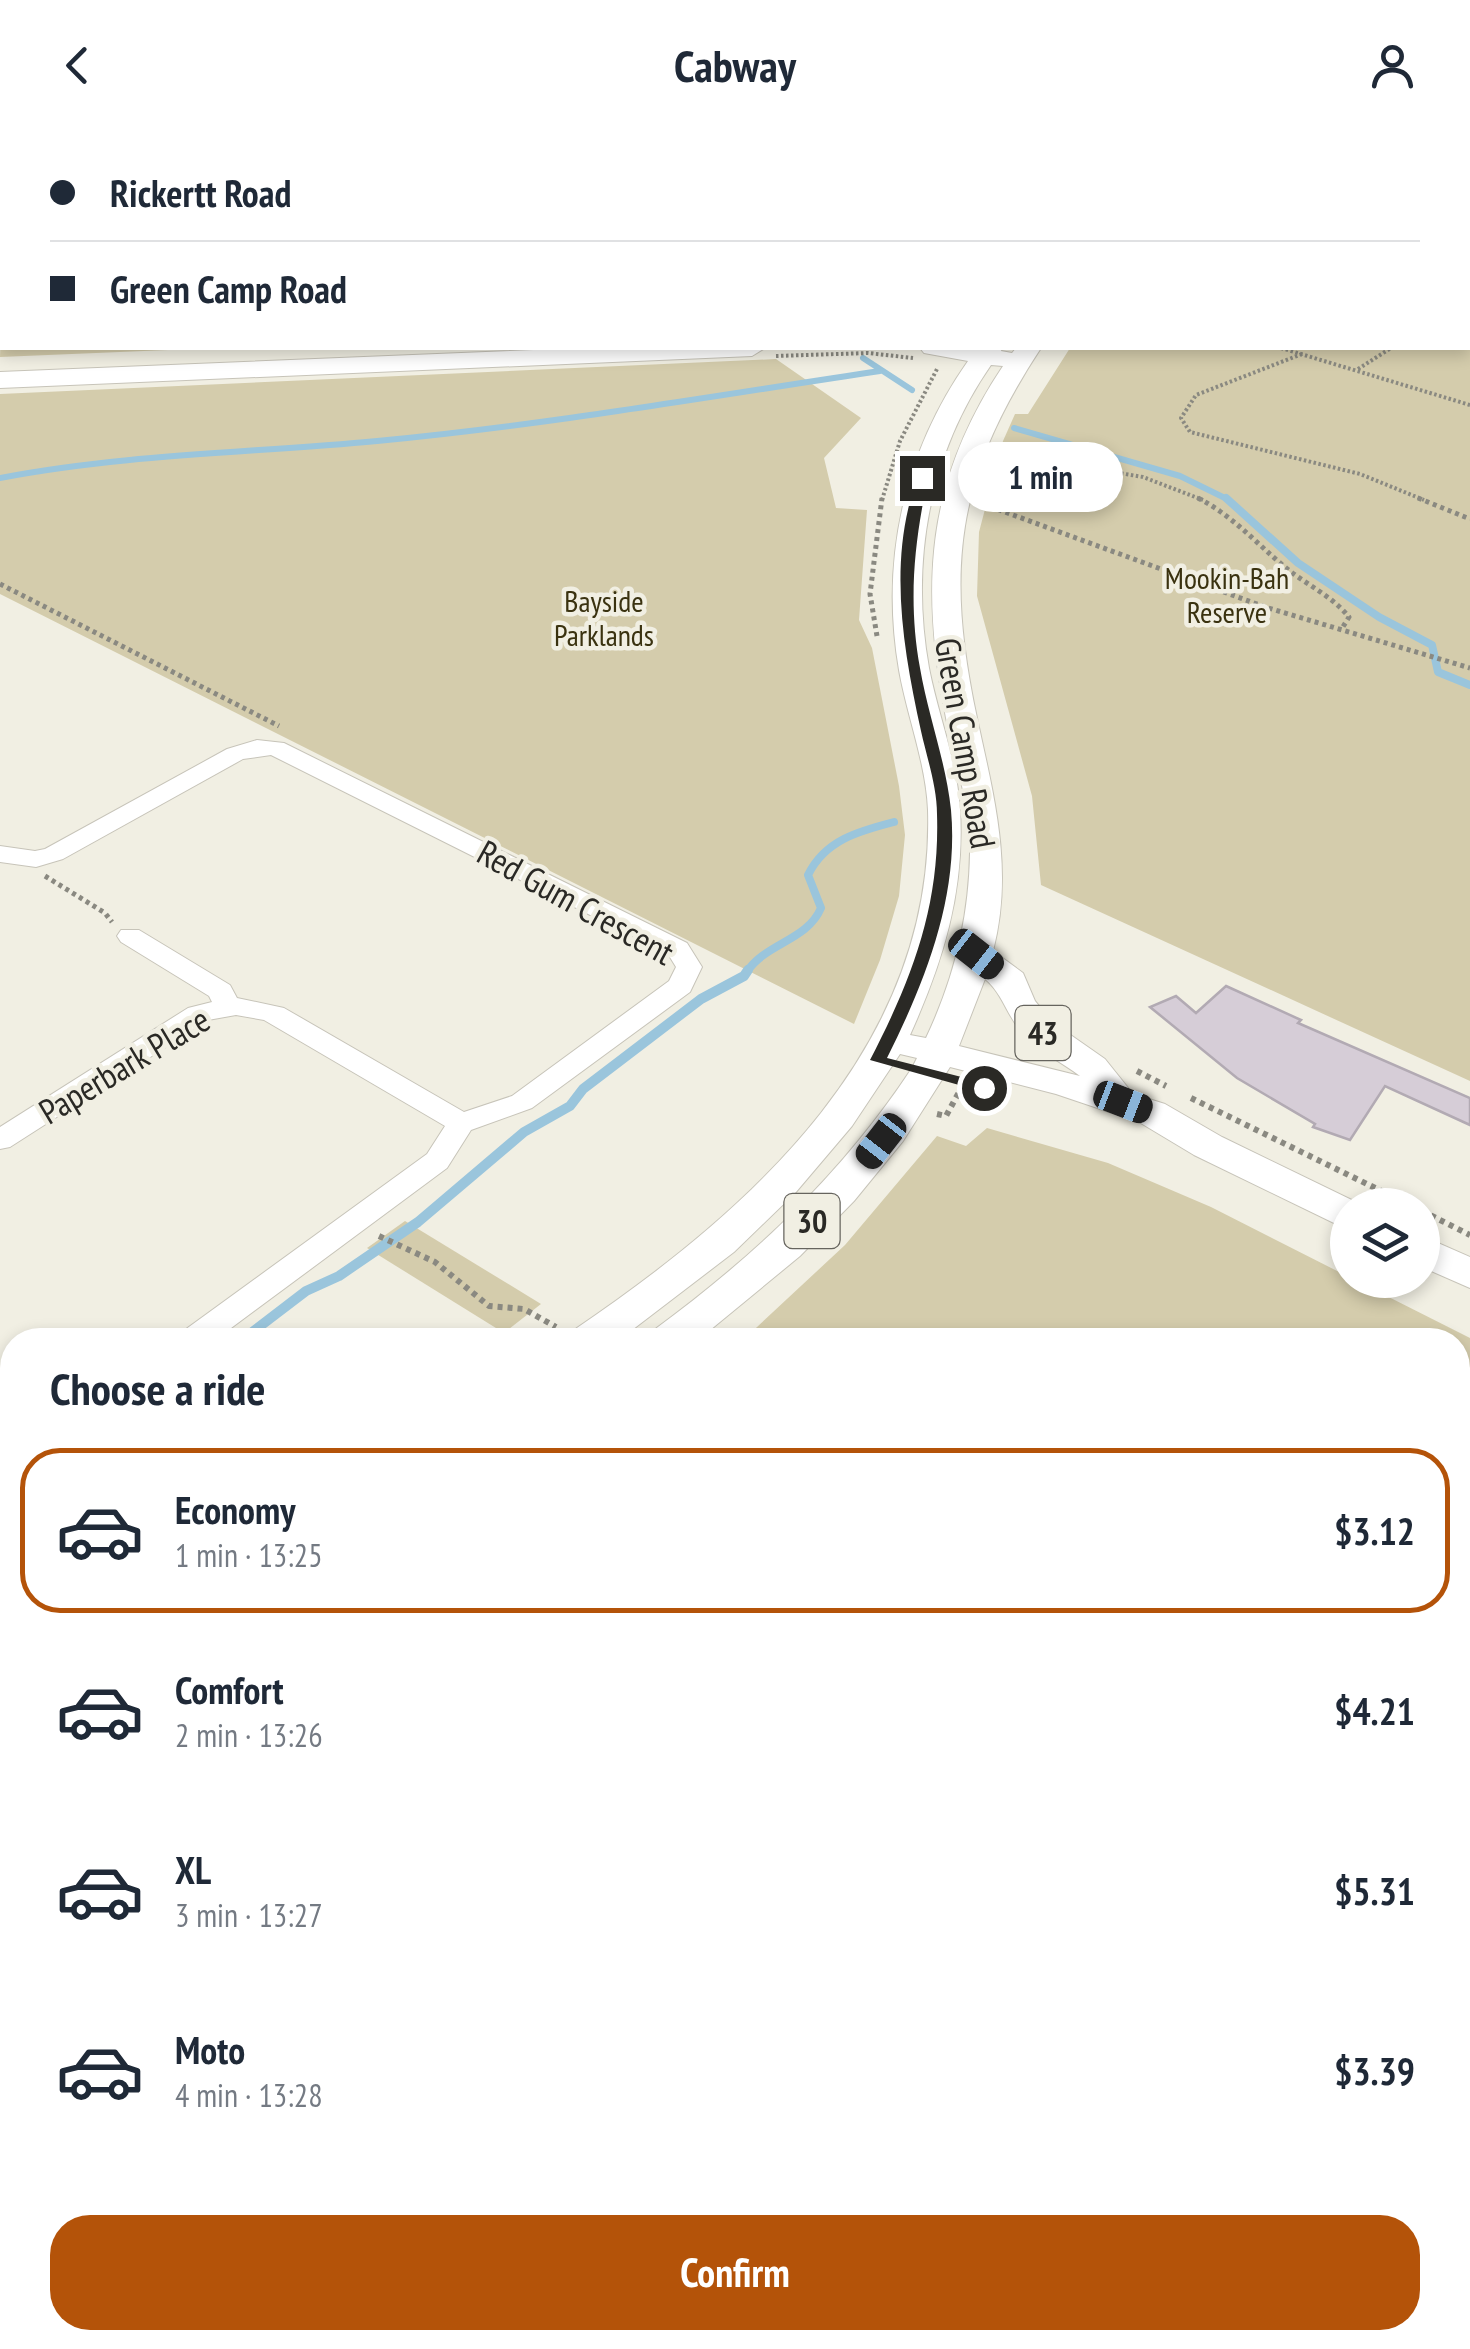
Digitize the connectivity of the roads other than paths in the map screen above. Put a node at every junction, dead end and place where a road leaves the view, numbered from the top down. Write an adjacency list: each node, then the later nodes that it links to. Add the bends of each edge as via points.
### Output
1 (763, 352): 5 (main road)
2 (987, 352): 3 (main road); 4 (main road); 10 (main road, Green Camp Road / 30, via 954,401 928,459 907,550 909,632 944,810 945,849 926,954)
3 (1023, 355): 8 (main road, Green Camp Road / 30, via 985,414 944,539 945,634 987,853)
4 (937, 360)
5 (0, 380)
6 (4, 862): 13 (street, Red Gum Crescent, via 54,854 235,754 276,748 678,950 689,967 680,986 522,1102)
7 (130, 936): 9 (street, via 220,992)
8 (976, 954): 11 (main road, Green Camp Road / 30); 12 (main road, 43, via 1010,980 1039,1030 1092,1068)
9 (227, 1005): 13 (street, Paperbark Place, via 274,1014); 14 (street, Paperbark Place, via 198,1014)
10 (884, 1050): 11 (main road, 43); 20 (main road, Green Camp Road / 30, via 839,1118 761,1205 700,1258)
11 (932, 1062): 12 (main road); 15 (main road, 43); 21 (main road, Green Camp Road / 30, via 900,1117 828,1205)
12 (1123, 1102): 15 (main road, 43)
13 (462, 1123): 19 (street, via 438,1160)
14 (0, 1140)
15 (1208, 1146): 16 (main road, 43)
16 (1330, 1205)
17 (1440, 1259): 18 (main road)
18 (1470, 1274)
19 (208, 1328)
20 (583, 1328)
21 (685, 1328)

